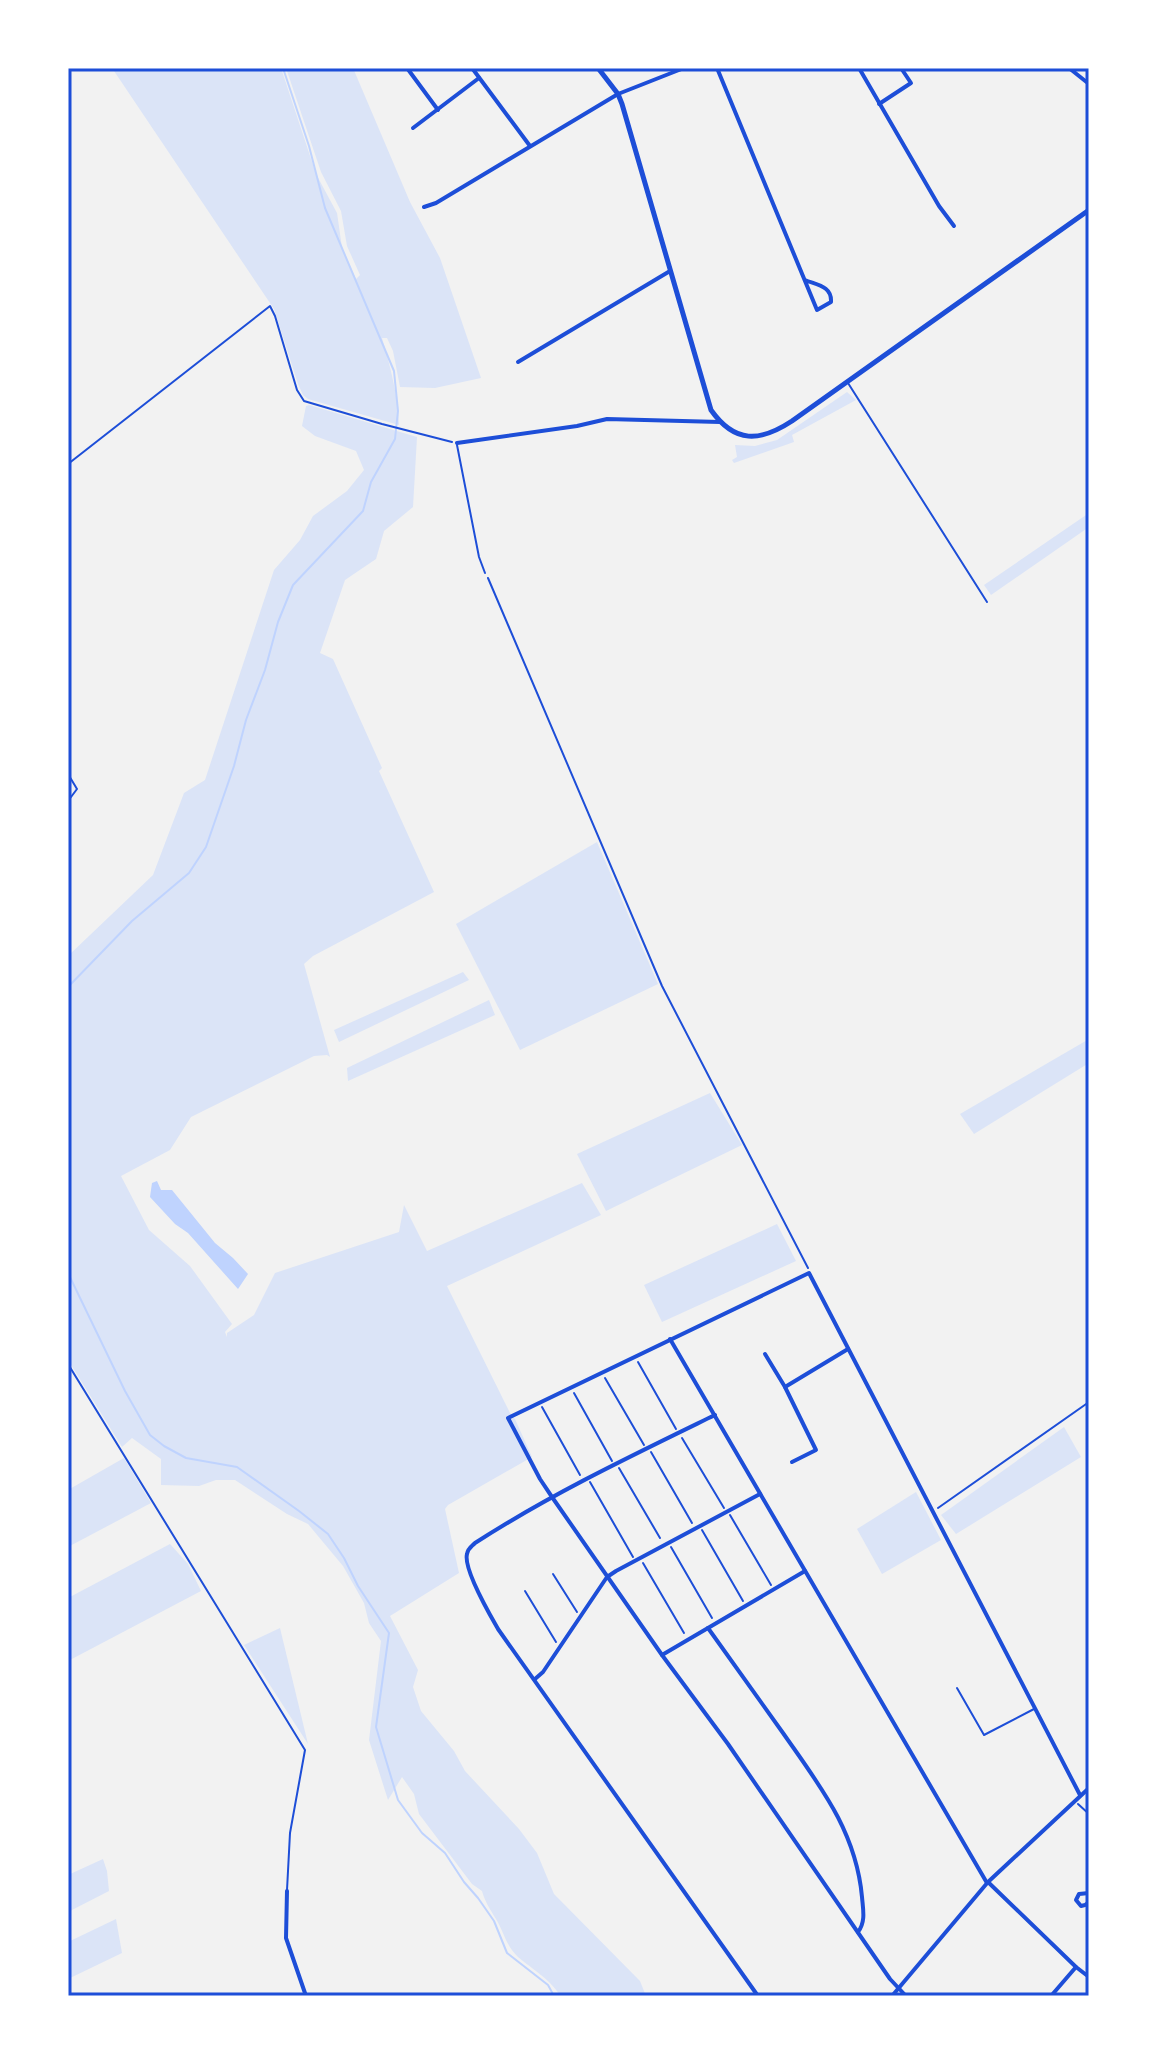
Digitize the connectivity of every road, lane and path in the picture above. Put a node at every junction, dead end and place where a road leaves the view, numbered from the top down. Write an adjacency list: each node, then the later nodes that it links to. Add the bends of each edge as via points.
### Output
1 (407, 68): 13 (street)
2 (472, 68): 9 (street)
3 (598, 68): 11 (street)
4 (684, 68): 11 (street)
5 (717, 68): 20 (street)
6 (859, 68): 12 (street)
7 (901, 68): 12 (street, via 911,83)
8 (1069, 68): 10 (street)
9 (479, 78): 13 (street); 15 (street)
10 (1089, 84)
11 (618, 94): 15 (street); 19 (street)
12 (879, 104): 18 (street)
13 (438, 110): 14 (street)
14 (413, 128)
15 (530, 146): 16 (street)
16 (424, 207)
17 (1089, 210): 22 (street)
18 (954, 226)
19 (671, 271): 21 (street); 23 (street, via 711,410)
20 (805, 280): 20 (street, via 817,310 831,302 828,289)
21 (518, 362)
22 (848, 382): 23 (street, via 765,436 741,436); 27 (lane)
23 (720, 422): 24 (street, via 607,419)
24 (457, 443): 25 (path, via 304,401 270,306); 26 (lane)
25 (68, 464)
26 (485, 573): 30 (path, via 662,986)
27 (987, 602)
28 (68, 774): 29 (path, via 77,789)
29 (68, 801)
30 (809, 1273): 31 (street); 32 (street)
31 (670, 1339): 34 (street); 41 (street)
32 (848, 1349): 37 (street); 49 (street)
33 (765, 1354): 37 (street)
34 (635, 1357): 36 (street); 42 (path)
35 (68, 1364): 74 (lane, via 305,1750 290,1833)
36 (603, 1373): 38 (street); 43 (path)
37 (785, 1387): 44 (street, via 816,1450)
38 (572, 1388): 40 (street); 45 (path)
39 (1089, 1402): 49 (path)
40 (539, 1403): 46 (path); 48 (street, via 508,1418)
41 (715, 1415): 42 (street); 47 (street)
42 (679, 1433): 43 (street); 50 (path)
43 (647, 1448): 45 (street); 51 (path)
44 (792, 1462)
45 (615, 1464): 46 (street); 52 (path)
46 (585, 1479): 48 (street); 53 (path)
47 (760, 1494): 50 (street); 54 (street)
48 (552, 1497): 56 (street); 66 (street, via 471,1547 466,1557 486,1610)
49 (933, 1510): 68 (street)
50 (727, 1511): 51 (street); 57 (path)
51 (698, 1527): 52 (street); 59 (path)
52 (666, 1544): 53 (street); 61 (path)
53 (637, 1559): 56 (street); 63 (path)
54 (805, 1571): 57 (street); 73 (street)
55 (553, 1574): 60 (path)
56 (607, 1577): 60 (street); 65 (street)
57 (774, 1589): 59 (street)
58 (525, 1591): 64 (path)
59 (745, 1606): 61 (street)
60 (579, 1617): 64 (street)
61 (715, 1624): 62 (street)
62 (708, 1628): 63 (street); 77 (street, via 839,1817 860,1875 863,1919)
63 (688, 1640): 65 (street)
64 (559, 1647): 66 (street)
65 (662, 1655): 77 (street)
66 (535, 1679): 82 (street)
67 (957, 1688): 68 (lane, via 984,1735)
68 (1035, 1709): 70 (street)
69 (1089, 1788): 70 (street)
70 (1080, 1795): 71 (street)
71 (1074, 1801): 72 (path); 73 (street)
72 (1089, 1814)
73 (988, 1882): 78 (street); 80 (street)
74 (287, 1891): 81 (street, via 286,1938)
75 (1089, 1893): 76 (street, via 1076,1900 1081,1906)
76 (1089, 1902)
77 (858, 1932): 80 (street)
78 (1076, 1967): 79 (street); 85 (street)
79 (1088, 1973)
80 (898, 1989): 83 (street); 84 (street)
81 (306, 1996)
82 (758, 1996)
83 (892, 1996)
84 (906, 1996)
85 (1051, 1996)

